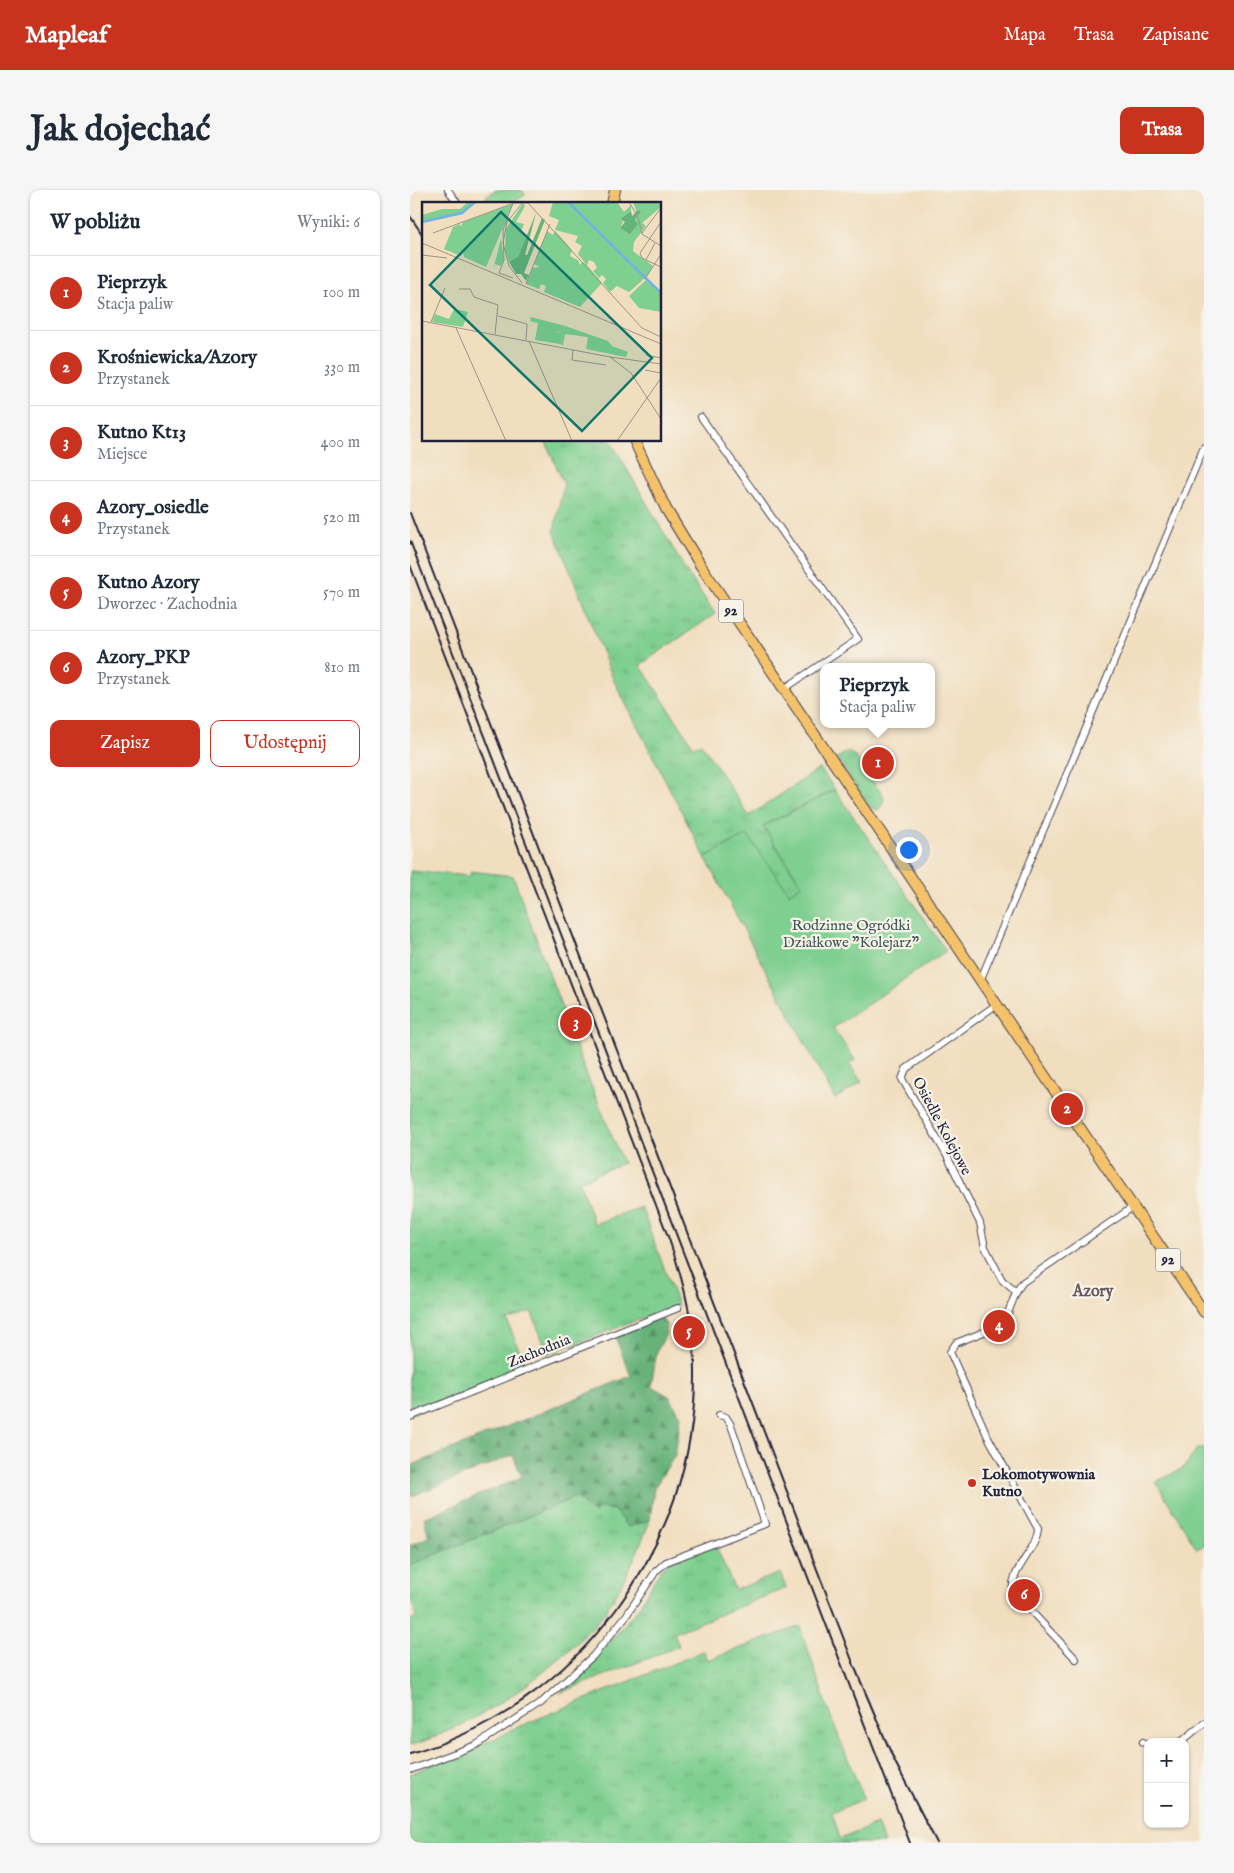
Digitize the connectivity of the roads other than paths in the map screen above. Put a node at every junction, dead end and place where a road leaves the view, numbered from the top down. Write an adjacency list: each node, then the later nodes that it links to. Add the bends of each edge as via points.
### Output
1 (448, 190): 2 (street)
2 (457, 202)
3 (701, 417): 6 (street, via 858,639)
4 (634, 441): 8 (main road, 92, via 679,532)
5 (1204, 448): 9 (street)
6 (823, 663)
7 (820, 665): 8 (street)
8 (784, 690): 9 (main road, 92)
9 (980, 980): 10 (main road, 92)
10 (996, 1004): 11 (main road, 92); 12 (street, Osiedle Kolejowe, via 906,1069 902,1079 946,1154 980,1223 985,1247 1002,1280)
11 (1133, 1207): 12 (street, via 1032,1275); 14 (main road, 92)
12 (1016, 1292): 17 (street, via 999,1326 956,1344 950,1352 986,1435 1038,1529 1036,1539 1012,1583 1013,1592)
13 (678, 1308): 16 (street, Zachodnia)
14 (1204, 1312)
15 (719, 1414): 20 (street, via 732,1425 765,1524 666,1562 593,1656 541,1703 476,1744)
16 (410, 1417)
17 (1076, 1659)
18 (1204, 1723): 19 (street)
19 (1185, 1738)
20 (410, 1770)

